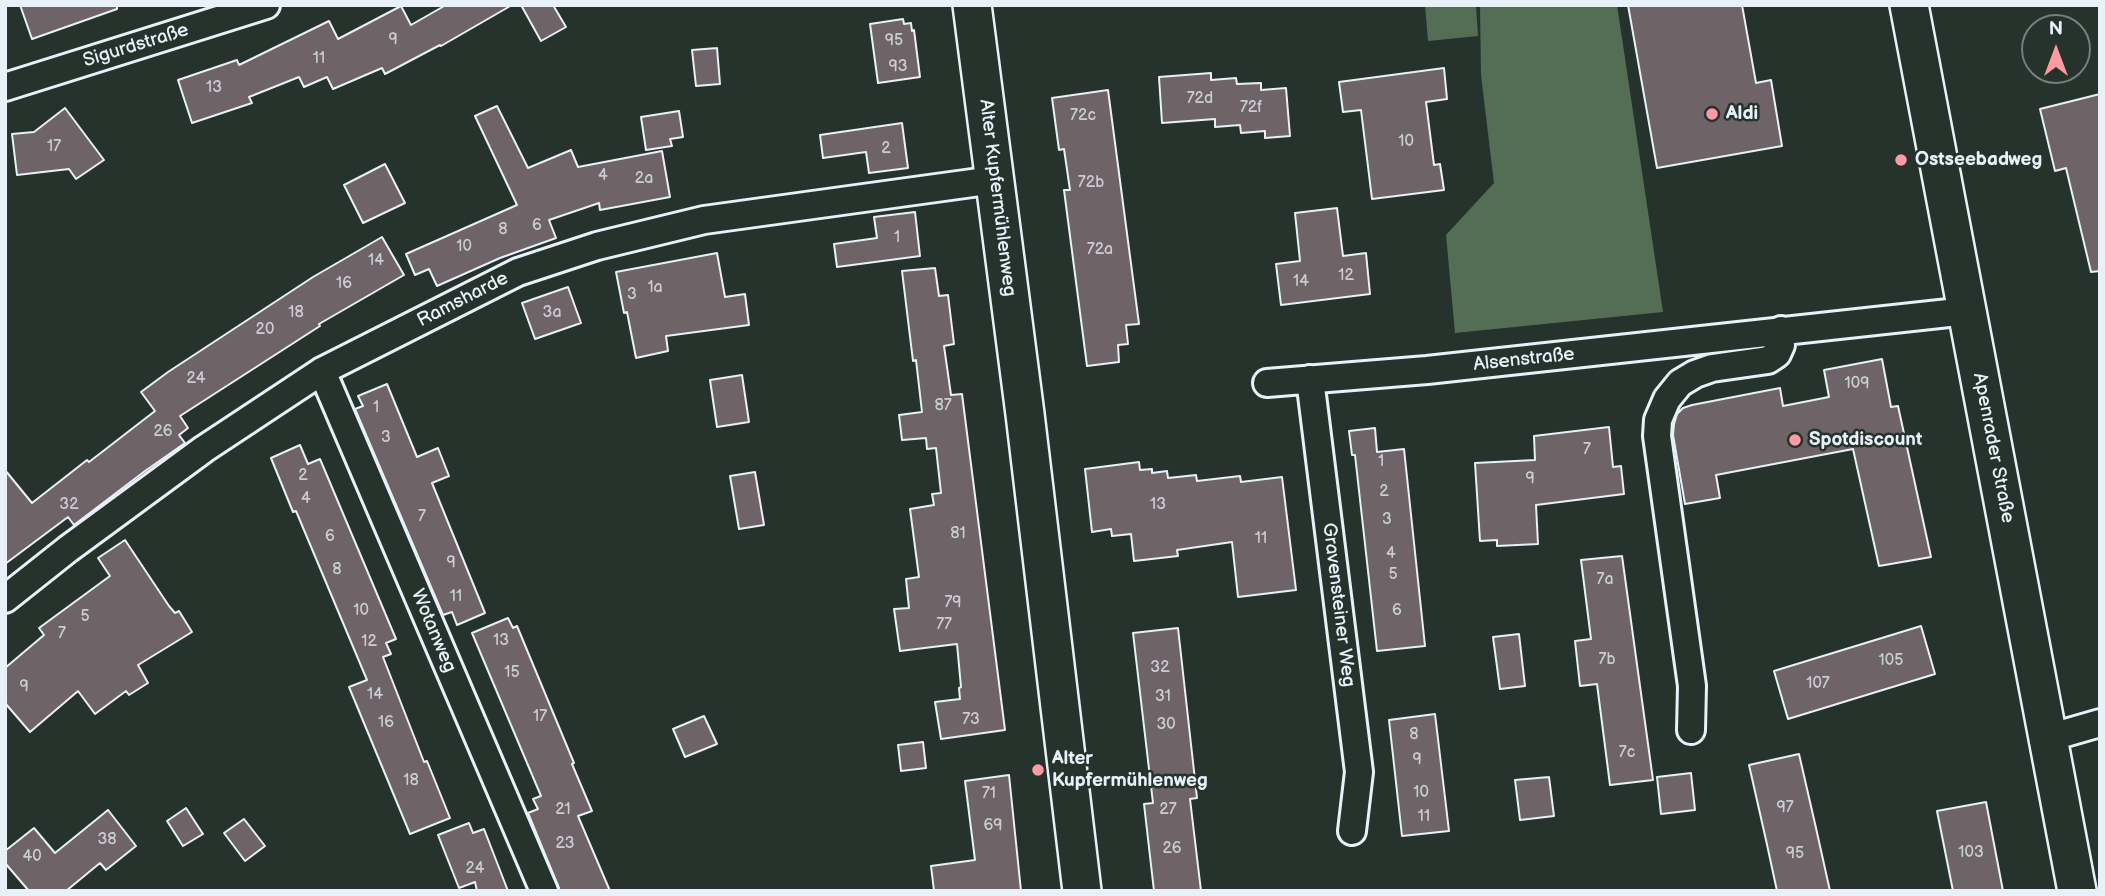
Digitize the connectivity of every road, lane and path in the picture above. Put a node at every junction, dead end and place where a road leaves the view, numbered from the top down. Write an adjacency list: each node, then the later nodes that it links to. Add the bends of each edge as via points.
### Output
1 (266, 5): 4 (street, Sigurdstraße)
2 (972, 5): 5 (main road, Alter Kupfermühlenweg)
3 (1909, 5): 6 (main road, Apenrader Straße)
4 (5, 87)
5 (994, 180): 8 (street, Ramsharde, via 704,220 597,246 519,272); 17 (main road, Alter Kupfermühlenweg)
6 (1967, 310): 7 (street, Alsenstraße); 14 (main road, Apenrader Straße)
7 (1781, 330): 9 (street, Alsenstraße); 13 (street, via 1777,354 1768,360 1695,374 1667,399 1658,420 1692,686)
8 (322, 371): 11 (street, Ramsharde, via 193,457); 16 (street, Wotanweg)
9 (1310, 379): 10 (street, Alsenstraße); 15 (street, Gravensteiner Weg, via 1359,772)
10 (1267, 383)
11 (5, 599)
12 (2100, 723): 14 (street)
13 (1690, 730)
14 (2048, 738): 18 (main road, Apenrader Straße)
15 (1352, 831)
16 (544, 891)
17 (1082, 891)
18 (2077, 891)

